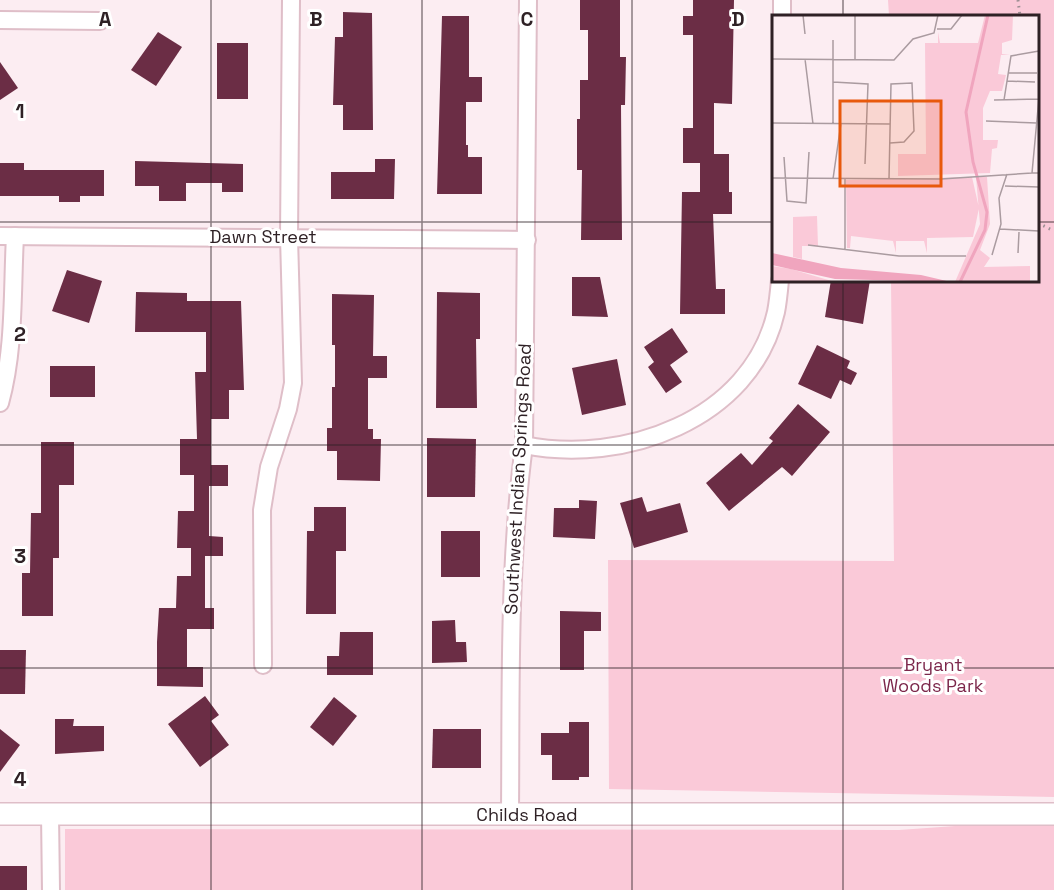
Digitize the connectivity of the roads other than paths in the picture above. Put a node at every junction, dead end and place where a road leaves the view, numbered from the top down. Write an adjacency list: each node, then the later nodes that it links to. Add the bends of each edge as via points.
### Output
1 (291, 0): 6 (street)
2 (528, 0): 7 (street, Southwest Indian Springs Road)
3 (0, 20): 4 (street)
4 (100, 21)
5 (7, 236): 6 (street, Dawn Street); 9 (street, via 10,344)
6 (289, 237): 7 (street, Dawn Street); 11 (street, via 293,383 269,467 262,510)
7 (527, 240): 10 (street, Southwest Indian Springs Road)
8 (780, 282): 10 (street, via 776,314 753,362 727,393 699,416 668,432 610,449 564,451)
9 (0, 403)
10 (524, 445): 15 (street, Southwest Indian Springs Road, via 511,584)
11 (263, 665)
12 (0, 814): 13 (street, Childs Road)
13 (50, 814): 15 (street, Childs Road); 16 (street)
14 (1054, 814): 15 (street, Childs Road)
15 (510, 815)
16 (51, 890)

